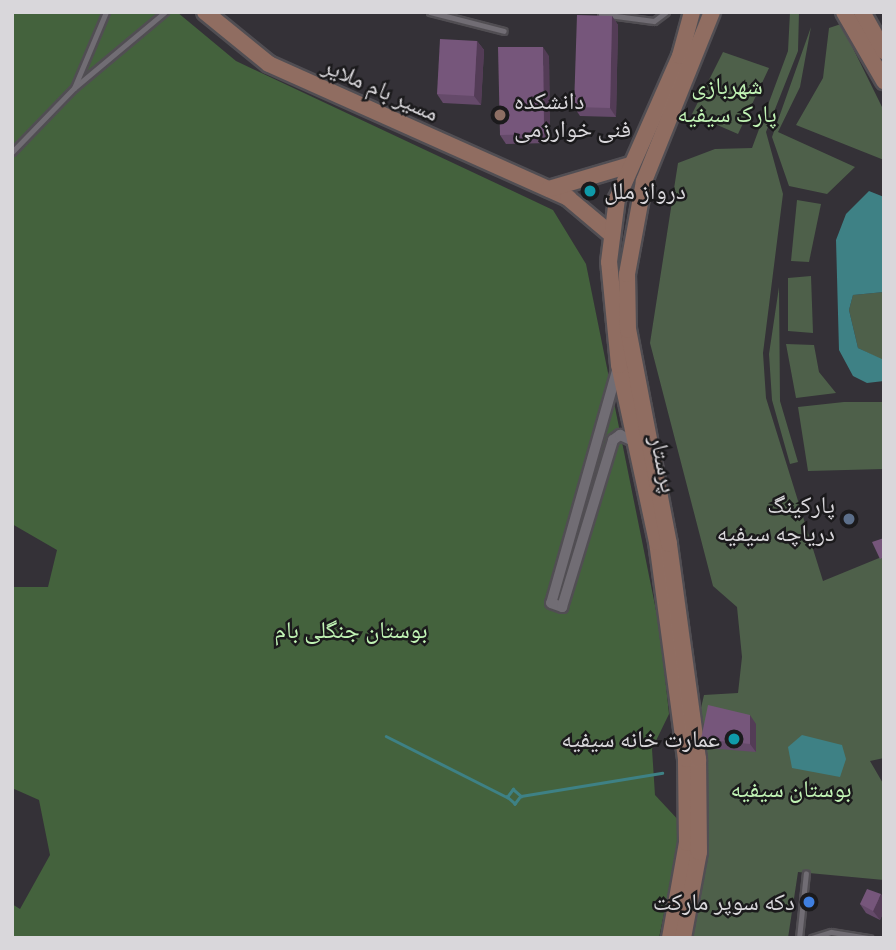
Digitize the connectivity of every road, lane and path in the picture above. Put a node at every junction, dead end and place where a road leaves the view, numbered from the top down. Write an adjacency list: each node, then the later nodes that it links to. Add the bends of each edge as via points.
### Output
1 (106, 12): 14 (lane)
2 (164, 12): 14 (lane)
3 (205, 12): 17 (main road, مسیر بام ملایر, via 269,64)
4 (430, 12): 11 (lane)
5 (666, 12): 10 (lane, via 653,21)
6 (692, 12): 16 (main road, پرستار, via 680,56)
7 (712, 12): 23 (main road, پرستار, via 644,181 627,274 628,330 669,544 698,759 699,852)
8 (844, 12): 13 (main road)
9 (862, 12): 12 (main road)
10 (601, 14)
11 (504, 31)
12 (884, 51)
13 (884, 81)
14 (74, 88): 15 (lane)
15 (12, 152)
16 (630, 164): 17 (main road); 18 (main road, پرستار)
17 (549, 188): 18 (main road, مسیر بام ملایر, via 592,213)
18 (611, 235): 19 (main road, پرستار, via 611,305)
19 (619, 365): 20 (main road, پرستار); 20 (street, via 551,603 562,607 613,440 620,435)
20 (636, 442): 22 (main road, پرستار, via 659,555 688,783 687,844)
21 (806, 873): 24 (lane)
22 (670, 938)
23 (683, 938)
24 (799, 938)
25 (812, 938): 26 (lane, via 831,932)
26 (870, 938)

